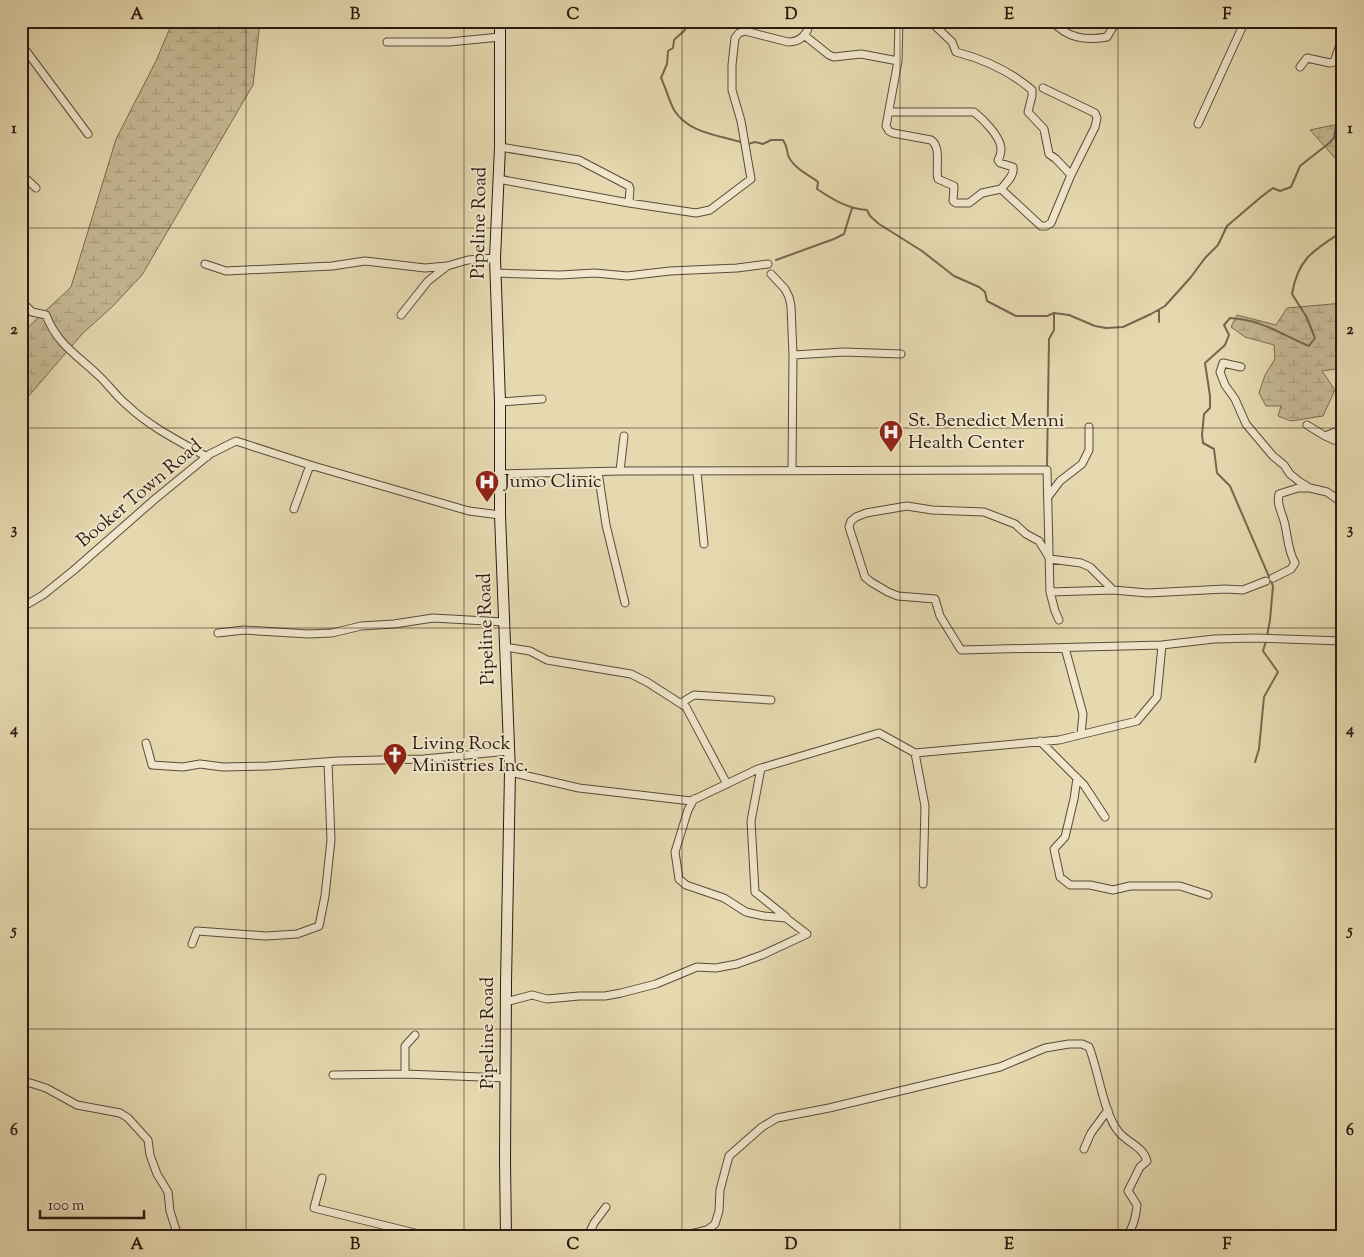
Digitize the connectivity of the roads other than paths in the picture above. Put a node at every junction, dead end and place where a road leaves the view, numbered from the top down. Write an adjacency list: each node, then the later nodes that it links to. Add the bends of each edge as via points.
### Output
1 (500, 21): 10 (street, Pipeline Road)
2 (810, 21): 8 (street)
3 (899, 21): 13 (street)
4 (930, 21): 21 (street, via 952,42 956,52 996,68 1032,90 1028,112 1044,129 1049,154)
5 (1052, 21): 6 (street, via 1066,34 1078,39 1107,37)
6 (1120, 21)
7 (1245, 21): 17 (street)
8 (804, 36): 13 (street, via 834,57 861,54); 25 (street, via 795,42 745,32 735,38 732,90 741,121 750,179 710,210 696,213)
9 (1343, 36): 14 (street, via 1334,62 1307,58)
10 (500, 37): 11 (street, via 449,42); 19 (street, Pipeline Road)
11 (387, 42)
12 (21, 44): 18 (street)
13 (898, 61): 16 (street)
14 (1300, 67)
15 (1042, 88): 21 (street, via 1095,113 1097,118)
16 (890, 112): 24 (street, via 974,112 999,142 1000,163 1013,167 1011,177); 24 (street, via 886,126 889,131 935,143 938,179 954,186 953,200 956,203 969,203 982,193)
17 (1198, 124)
18 (88, 134)
19 (500, 147): 22 (street, Pipeline Road); 25 (street, via 579,160 629,186)
20 (21, 174): 23 (street)
21 (1071, 175): 24 (street, via 1051,223 1046,226 1040,226)
22 (498, 179): 25 (street); 26 (street, Pipeline Road)
23 (36, 188)
24 (1001, 189)
25 (629, 203)
26 (495, 258): 29 (street); 30 (street, Pipeline Road)
27 (205, 264): 29 (street, via 226,271 332,266 365,261 425,268)
28 (768, 264): 30 (street, via 627,276)
29 (447, 266): 33 (street, via 428,281)
30 (495, 273): 38 (street, Pipeline Road)
31 (771, 274): 35 (street, via 789,297)
32 (21, 301): 45 (street, via 32,312 46,315 57,338 98,374 127,406 164,433)
33 (400, 315)
34 (901, 354): 35 (street, via 844,352)
35 (793, 355): 48 (street)
36 (1241, 367): 52 (street, via 1223,363 1220,372 1246,424 1290,474)
37 (542, 399): 38 (street)
38 (500, 402): 51 (street, Pipeline Road)
39 (1307, 425): 43 (street)
40 (1089, 427): 53 (street, via 1089,450 1082,464 1060,481)
41 (1343, 429): 43 (street)
42 (624, 436): 47 (street)
43 (1325, 436): 44 (street)
44 (1343, 444)
45 (207, 457): 46 (street, Booker Town Road, via 236,441); 62 (street, Booker Town Road, via 74,570)
46 (310, 466): 55 (street); 56 (street, Booker Town Road, via 462,508)
47 (620, 471): 49 (street); 50 (street)
48 (792, 471): 50 (street); 53 (street, via 1047,470)
49 (598, 472): 51 (street); 61 (street, via 606,525)
50 (697, 472): 57 (street)
51 (500, 474): 56 (street, Pipeline Road)
52 (1310, 488): 54 (street, via 1326,492); 59 (street, via 1279,494 1290,556 1295,563 1291,569 1243,590 1148,593)
53 (1048, 498): 58 (street)
54 (1343, 504)
55 (294, 509)
56 (500, 515): 64 (street, Pipeline Road)
57 (704, 544)
58 (1050, 560): 59 (street, via 1082,563); 60 (street); 69 (street, via 1039,541 1015,524 984,512 907,506 866,513 851,521 849,527 865,577 894,594 935,599 940,616 961,650)
59 (1112, 590): 60 (street)
60 (1050, 592): 63 (street)
61 (625, 603)
62 (21, 608)
63 (1060, 620)
64 (504, 622): 65 (street, via 433,618 361,626 332,633 244,630); 68 (street, Pipeline Road)
65 (218, 633)
66 (1343, 641): 67 (street, via 1254,638)
67 (1162, 645): 69 (street); 72 (street, via 1158,697 1137,721)
68 (505, 647): 71 (street, via 530,651 548,660 631,674); 75 (street, Pipeline Road)
69 (1065, 648): 72 (street, via 1083,714)
70 (771, 700): 71 (street, via 694,695)
71 (680, 703): 81 (street, via 686,707)
72 (1081, 734): 73 (street)
73 (1040, 741): 76 (street); 80 (street)
74 (146, 743): 77 (street, via 152,765 223,767)
75 (509, 751): 77 (street, via 424,760); 79 (street, Pipeline Road)
76 (915, 754): 78 (street, via 879,733); 86 (street, via 924,806)
77 (328, 762): 89 (street, via 331,840 319,926 298,934 266,936 197,931)
78 (761, 768): 81 (street); 88 (street, via 751,822 754,892)
79 (510, 772): 82 (street, via 579,788); 90 (street, Pipeline Road)
80 (1078, 778): 85 (street); 87 (street, via 1064,837 1054,849 1060,877 1070,885 1113,890 1130,886 1180,886)
81 (726, 784): 83 (street)
82 (681, 799): 83 (street); 84 (street)
83 (694, 799): 84 (street)
84 (688, 810): 88 (street, via 675,852 679,879 686,885 724,898 746,912)
85 (1105, 817)
86 (923, 884)
87 (1208, 895)
88 (786, 918): 90 (street, via 807,934 737,964 697,967 656,984 605,996 548,999 532,995)
89 (192, 944)
90 (506, 1002): 94 (street, Pipeline Road)
91 (415, 1035): 92 (street, via 405,1046)
92 (406, 1074): 93 (street); 94 (street)
93 (333, 1075)
94 (506, 1078): 102 (street, Pipeline Road)
95 (21, 1080): 100 (street, via 46,1088 77,1105 128,1118 148,1140 157,1174 168,1192)
96 (1108, 1110): 97 (street); 104 (street, via 1089,1046 1069,1044 1046,1048 1000,1067 777,1118 729,1156 715,1224 707,1230); 105 (street, via 1118,1131 1145,1153 1147,1161 1140,1167 1128,1191 1137,1205 1130,1233)
97 (1084, 1149)
98 (322, 1178): 101 (street, via 314,1208)
99 (606, 1207): 103 (street)
100 (178, 1236)
101 (427, 1236)
102 (506, 1236)
103 (588, 1236)
104 (682, 1236)
105 (1126, 1236)

